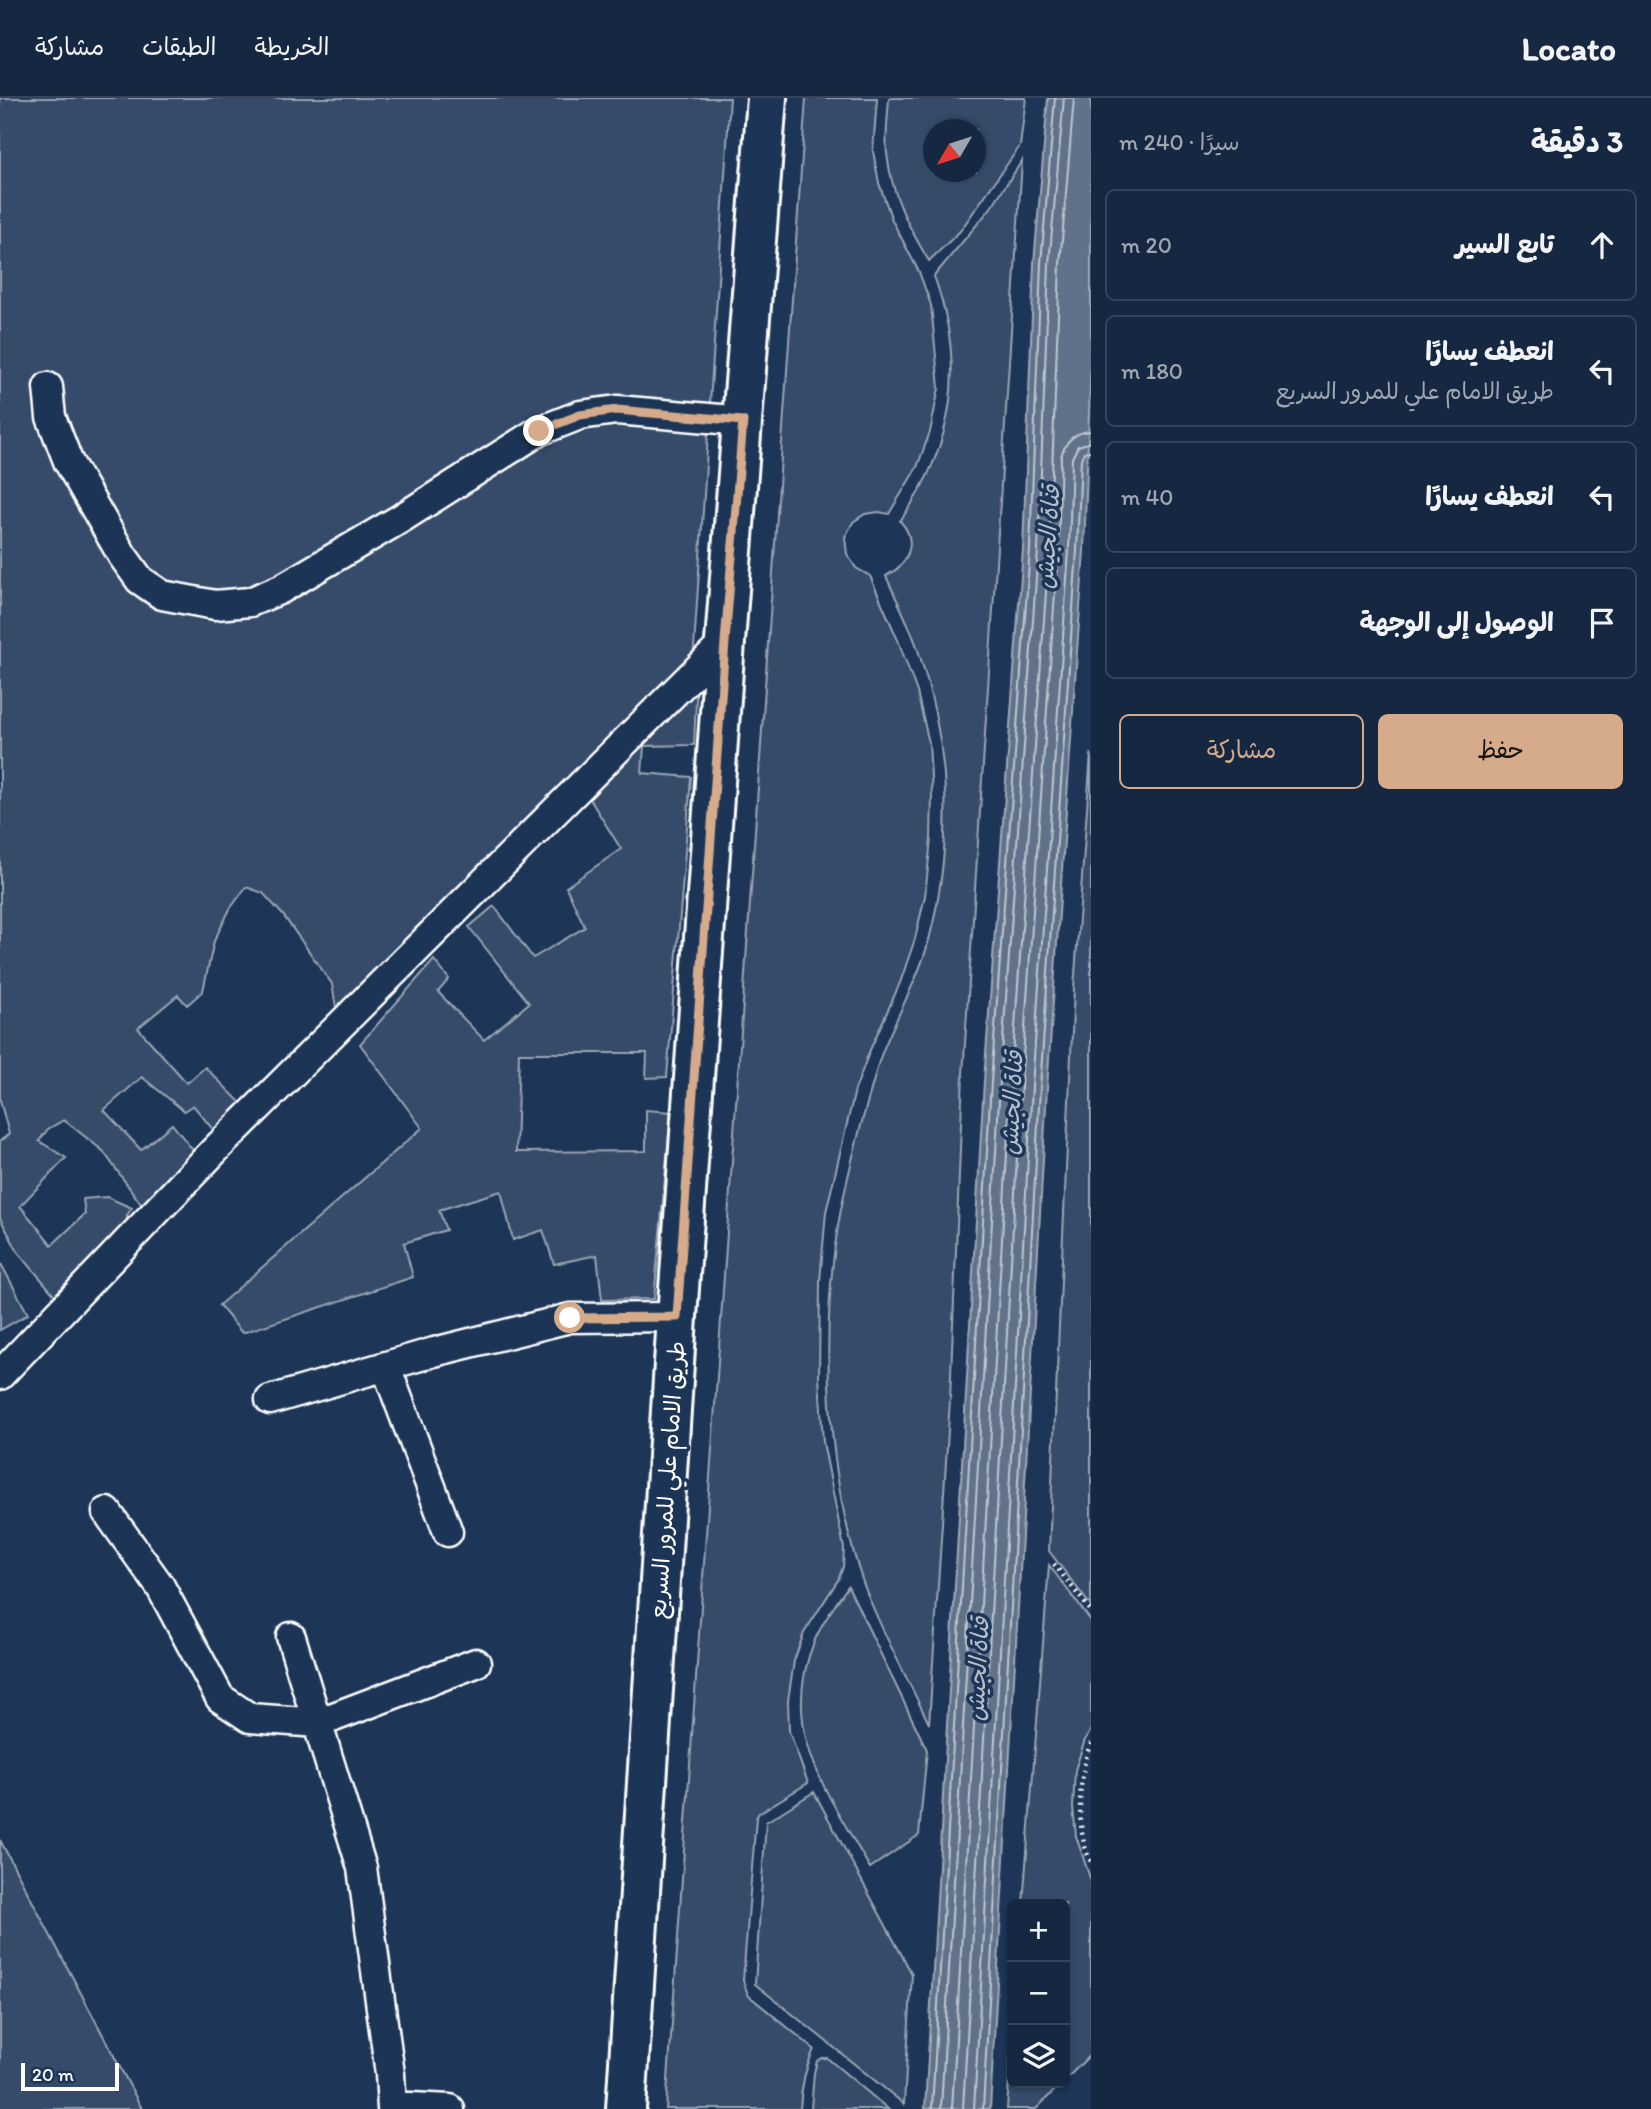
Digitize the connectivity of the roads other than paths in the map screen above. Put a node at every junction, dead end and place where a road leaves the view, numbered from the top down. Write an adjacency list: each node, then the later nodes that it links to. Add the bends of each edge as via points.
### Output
1 (767, 98): 3 (main road, طريق الامام علي للمرور السريع)
2 (48, 387): 3 (street, via 51,417 68,461 140,580 162,595 215,605 250,602 281,589 539,431 580,415 617,410)
3 (743, 421): 4 (main road, طريق الامام علي للمرور السريع)
4 (725, 642): 5 (main road, طريق الامام علي للمرور السريع); 7 (street, via 215,1149)
5 (677, 1317): 6 (street, via 570,1318); 16 (main road, طريق الامام علي للمرور السريع)
6 (386, 1367): 8 (street); 10 (street)
7 (0, 1375)
8 (270, 1401)
9 (107, 1512): 13 (street, via 160,1586 220,1698 250,1718)
10 (448, 1532)
11 (291, 1637): 13 (street)
12 (476, 1663): 13 (street)
13 (317, 1723): 14 (street, via 362,1868)
14 (392, 2107): 15 (street)
15 (450, 2109)
16 (626, 2109)

